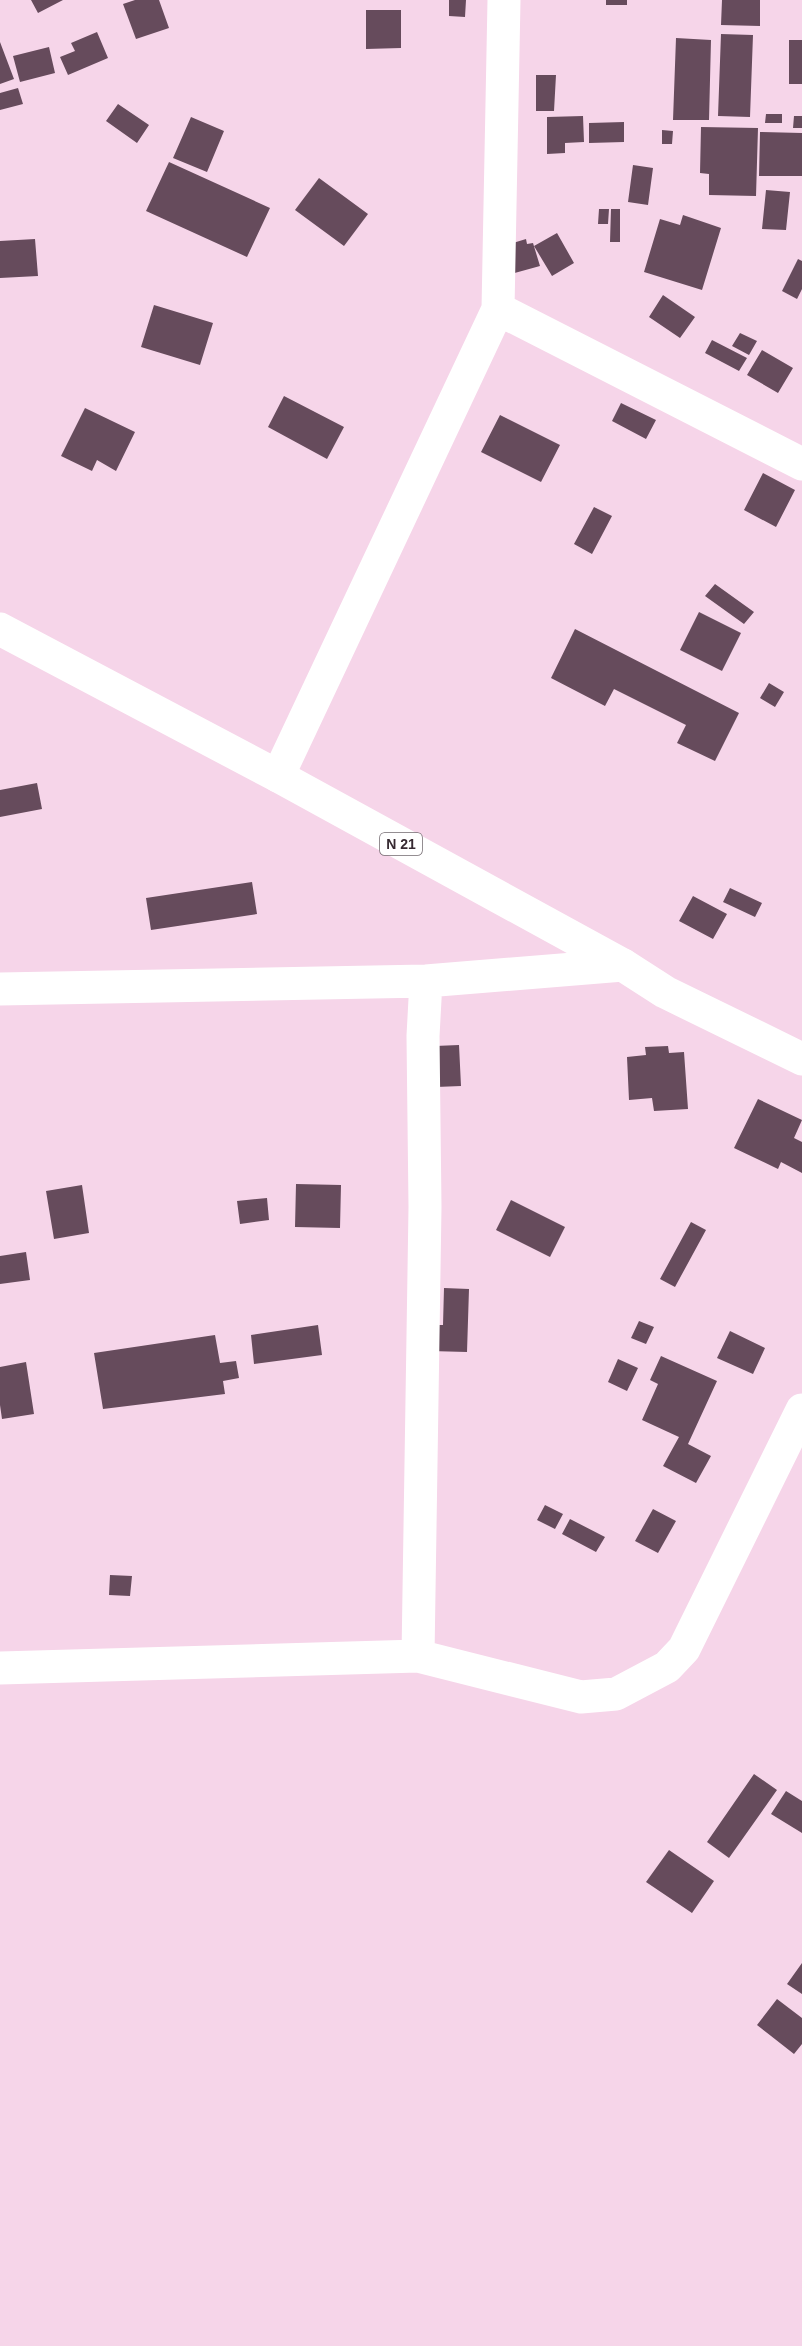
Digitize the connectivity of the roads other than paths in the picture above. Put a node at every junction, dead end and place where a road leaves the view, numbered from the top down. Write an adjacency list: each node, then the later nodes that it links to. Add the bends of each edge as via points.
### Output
1 (504, 0): 2 (street)
2 (498, 309): 3 (street); 5 (street)
3 (802, 464)
4 (0, 629): 5 (street, N 21)
5 (278, 776): 6 (street, N 21)
6 (623, 965): 7 (street); 9 (street, N 21, via 664,992)
7 (426, 981): 8 (street); 11 (street)
8 (0, 989)
9 (802, 1059)
10 (802, 1410): 11 (street, via 684,1649 667,1667 616,1694 581,1697)
11 (418, 1656): 12 (street)
12 (0, 1668)

